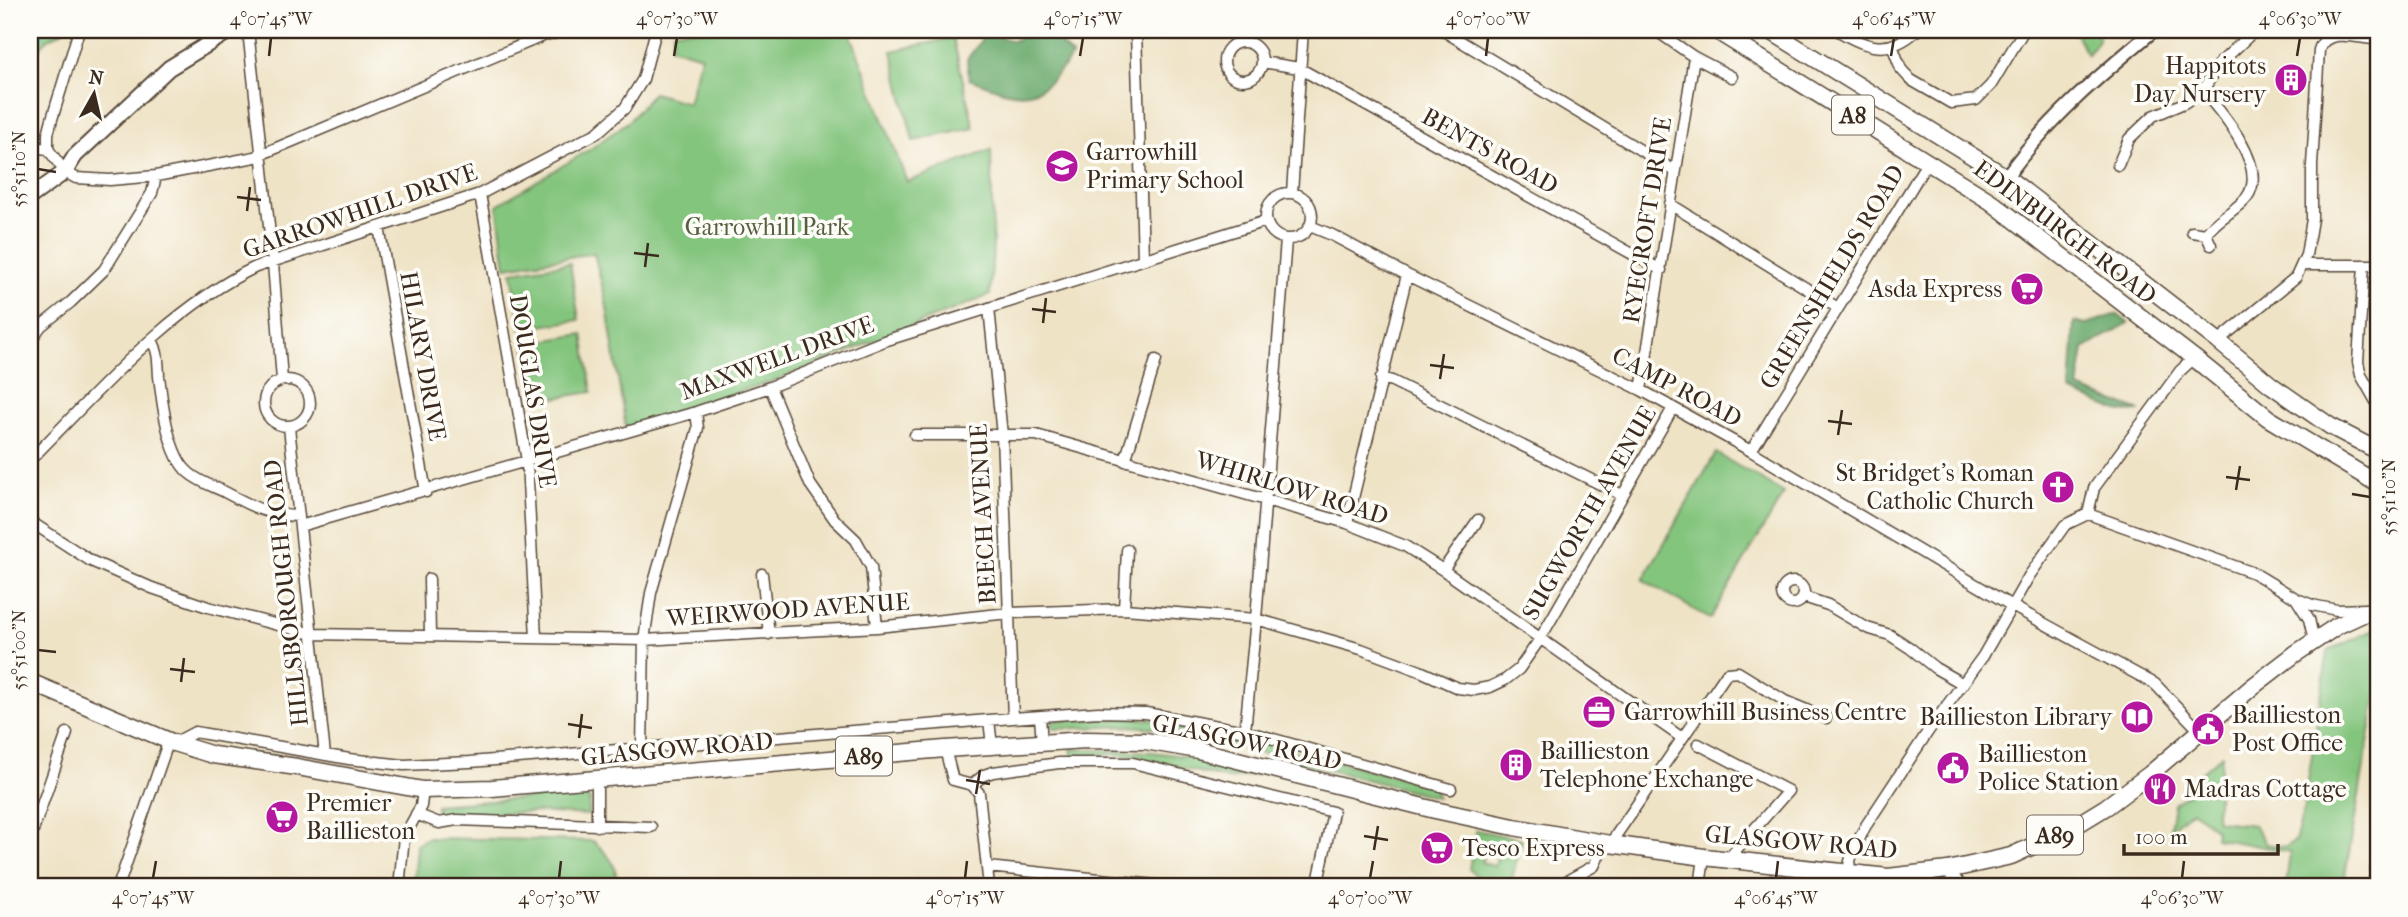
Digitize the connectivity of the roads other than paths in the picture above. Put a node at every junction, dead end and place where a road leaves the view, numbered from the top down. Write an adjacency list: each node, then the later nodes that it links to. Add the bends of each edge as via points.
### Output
1 (79, 30): 27 (street, via 50,126)
2 (231, 30): 32 (main road, via 169,68 75,156)
3 (248, 30): 28 (street)
4 (570, 30): 28 (street, via 543,36)
5 (656, 30): 36 (street, GARROWHILL DRIVE, via 643,79 625,108 597,133)
6 (1136, 30): 47 (street)
7 (1304, 30): 21 (street)
8 (1442, 30): 31 (street)
9 (1655, 30): 19 (street)
10 (1715, 30): 25 (main road, EDINBURGH ROAD / A8)
11 (1769, 30): 24 (main road, EDINBURGH ROAD / A8)
12 (1837, 30): 18 (street, via 1865,45)
13 (1917, 30): 18 (street)
14 (2024, 30): 18 (street, via 1991,85 1976,100 1951,103 1912,80 1901,69)
15 (2154, 30): 34 (street, via 2090,82 2031,142)
16 (2255, 30): 23 (street, via 2217,66)
17 (2378, 40): 49 (street, via 2331,36 2320,46 2312,219)
18 (1892, 46)
19 (1693, 57): 22 (street); 31 (street, RYECROFT DRIVE)
20 (1262, 62): 21 (street, BENTS ROAD)
21 (1299, 68): 35 (street); 52 (street, BENTS ROAD)
22 (1732, 77)
23 (2203, 91): 30 (street, via 2153,116 2129,139); 44 (street, via 2248,155 2254,176 2246,198)
24 (1913, 118): 25 (main road); 34 (main road, EDINBURGH ROAD / A8)
25 (1897, 142): 29 (main road, EDINBURGH ROAD / A8)
26 (30, 146): 27 (street)
27 (48, 149): 32 (street)
28 (262, 154): 33 (street); 48 (street)
29 (1928, 161): 38 (main road, EDINBURGH ROAD / A8); 55 (street, GREENSHIELDS ROAD)
30 (2118, 165)
31 (1675, 171): 39 (street, RYECROFT DRIVE)
32 (65, 172): 33 (street, via 76,178 110,180); 37 (main road)
33 (156, 176): 57 (street, via 152,193 104,270)
34 (2006, 177): 38 (main road); 58 (main road, EDINBURGH ROAD / A8)
35 (1292, 193): 40 (street, via 1272,200); 41 (street, via 1310,205)
36 (480, 194): 42 (street, GARROWHILL DRIVE); 74 (street, DOUGLAS DRIVE)
37 (30, 197)
38 (1990, 201): 59 (main road, EDINBURGH ROAD / A8)
39 (1670, 204): 52 (street, RYECROFT DRIVE); 55 (street)
40 (1266, 221): 45 (street, via 1273,234); 47 (street, MAXWELL DRIVE)
41 (1310, 226): 45 (street, via 1300,237); 53 (street, CAMP ROAD)
42 (379, 227): 48 (street, GARROWHILL DRIVE); 77 (street, HILARY DRIVE)
43 (2192, 232): 44 (street)
44 (2206, 234): 46 (street)
45 (1286, 240): 79 (street)
46 (2211, 245)
47 (1143, 258): 54 (street, MAXWELL DRIVE)
48 (273, 263): 56 (street, GARROWHILL DRIVE, via 233,278); 62 (street)
49 (2303, 265): 50 (street); 58 (street, via 2296,277)
50 (2364, 265): 51 (street); 65 (street, via 2358,362)
51 (2378, 265)
52 (1661, 270): 64 (street, RYECROFT DRIVE)
53 (1407, 275): 61 (street); 64 (street, CAMP ROAD)
54 (989, 308): 63 (street, MAXWELL DRIVE, via 884,341); 70 (street, BEECH AVENUE)
55 (1838, 308): 71 (street, GREENSHIELDS ROAD)
56 (152, 340): 73 (street, GARROWHILL DRIVE); 83 (street, via 158,350 166,417 179,462 189,473 252,507)
57 (30, 341)
58 (2218, 341): 59 (main road); 72 (main road, EDINBURGH ROAD / A8, via 2323,421)
59 (2194, 358): 76 (main road, EDINBURGH ROAD / A8, via 2268,418); 80 (street, via 2180,370 2094,488)
60 (1156, 360): 75 (street)
61 (1381, 378): 78 (street); 84 (street)
62 (282, 380): 68 (street, HILLSBOROUGH ROAD, via 265,395 265,410 274,422); 68 (street, HILLSBOROUGH ROAD, via 304,386 311,400 308,415)
63 (770, 387): 67 (street, MAXWELL DRIVE); 96 (street, via 810,484 835,520 856,540 871,567)
64 (1641, 390): 66 (street, CAMP ROAD)
65 (2378, 405)
66 (1673, 408): 71 (street, CAMP ROAD); 78 (street, SUGWORTH AVENUE)
67 (696, 412): 74 (street, MAXWELL DRIVE); 102 (street, via 698,428 651,593)
68 (289, 427): 83 (street, HILLSBOROUGH ROAD)
69 (915, 435): 70 (street, WHIRLOW ROAD)
70 (1002, 435): 75 (street, WHIRLOW ROAD, via 1037,435); 94 (street, BEECH AVENUE)
71 (1751, 451): 91 (street, CAMP ROAD)
72 (2378, 451)
73 (30, 460)
74 (527, 461): 77 (street, MAXWELL DRIVE); 100 (street, DOUGLAS DRIVE)
75 (1125, 461): 79 (street, WHIRLOW ROAD)
76 (2378, 484)
77 (426, 492): 83 (street, MAXWELL DRIVE)
78 (1622, 495): 101 (street, SUGWORTH AVENUE)
79 (1266, 499): 84 (street, WHIRLOW ROAD); 95 (street)
80 (2088, 514): 90 (street, via 2254,573); 91 (street, via 2065,525)
81 (30, 519): 97 (street, WEIRWOOD AVENUE, via 91,561 152,589)
82 (1478, 520): 86 (street)
83 (299, 521): 97 (street, HILLSBOROUGH ROAD)
84 (1347, 523): 86 (street, WHIRLOW ROAD, via 1405,546)
85 (1127, 550): 93 (street)
86 (1443, 570): 101 (street, WHIRLOW ROAD)
87 (762, 574): 98 (street)
88 (429, 579): 99 (street)
89 (1804, 597): 105 (street, via 1890,635)
90 (2297, 599): 92 (street, via 2337,610); 103 (street, via 2309,619)
91 (2012, 606): 105 (street); 111 (street, CAMP ROAD, via 2155,684)
92 (2375, 608): 103 (main road, A89)
93 (1124, 609): 94 (street, WEIRWOOD AVENUE); 95 (street, WEIRWOOD AVENUE)
94 (1009, 613): 96 (street, WEIRWOOD AVENUE); 107 (street, BEECH AVENUE)
95 (1256, 619): 101 (street, WEIRWOOD AVENUE, via 1361,649 1466,689 1505,680); 110 (street)
96 (877, 627): 98 (street, WEIRWOOD AVENUE)
97 (313, 634): 99 (street, WEIRWOOD AVENUE); 120 (street, HILLSBOROUGH ROAD)
98 (769, 635): 102 (street, WEIRWOOD AVENUE)
99 (430, 636): 100 (street, WEIRWOOD AVENUE)
100 (536, 638): 102 (street, WEIRWOOD AVENUE)
101 (1541, 639): 113 (street, WHIRLOW ROAD)
102 (644, 640): 118 (street)
103 (2314, 641): 111 (main road, GLASGOW ROAD / A89)
104 (30, 682): 114 (main road, GLASGOW ROAD / A89)
105 (1964, 684): 138 (street, via 1865,827)
106 (1040, 716): 107 (street, GLASGOW ROAD); 110 (street, GLASGOW ROAD, via 1146,713); 115 (street)
107 (1013, 718): 109 (street, GLASGOW ROAD)
108 (1826, 718): 113 (street, via 1738,672 1727,673)
109 (989, 720): 117 (street); 118 (street, GLASGOW ROAD)
110 (1245, 731): 126 (street, GLASGOW ROAD)
111 (2200, 731): 137 (main road, GLASGOW ROAD / A89, via 2106,807 2070,829 2011,856)
112 (67, 733): 131 (street)
113 (1682, 738): 132 (street)
114 (172, 741): 121 (main road, GLASGOW ROAD / A89, via 213,755); 139 (street)
115 (1042, 743): 117 (main road, GLASGOW ROAD / A89); 132 (main road, GLASGOW ROAD / A89, via 1120,740 1175,745 1455,814)
116 (1698, 744): 135 (street, via 1787,791)
117 (992, 746): 119 (main road, GLASGOW ROAD / A89)
118 (642, 748): 122 (street, GLASGOW ROAD, via 404,765)
119 (945, 749): 124 (main road, GLASGOW ROAD / A89); 125 (street, via 953,780)
120 (325, 755): 121 (street, GLASGOW ROAD); 122 (street, GLASGOW ROAD)
121 (299, 759): 123 (main road, GLASGOW ROAD / A89)
122 (349, 759): 123 (street)
123 (348, 776): 127 (main road, GLASGOW ROAD / A89)
124 (597, 779): 127 (main road, GLASGOW ROAD / A89); 129 (street)
125 (972, 785): 136 (street, via 979,793); 143 (street, via 993,772 1059,763 1133,763 1333,812)
126 (1451, 789)
127 (423, 790): 128 (street)
128 (416, 814): 129 (street, via 439,823); 140 (street, via 404,837)
129 (597, 825): 130 (street)
130 (651, 827)
131 (30, 839)
132 (1609, 844): 134 (main road, GLASGOW ROAD / A89); 144 (street, via 1594,866)
133 (2378, 853): 147 (street)
134 (1704, 857): 135 (main road, GLASGOW ROAD / A89); 145 (street)
135 (1727, 860): 138 (main road, GLASGOW ROAD / A89)
136 (988, 867): 141 (street); 142 (street)
137 (1948, 870): 138 (main road, GLASGOW ROAD / A89, via 1888,877); 146 (street)
138 (1847, 873)
139 (121, 887)
140 (399, 887)
141 (989, 887)
142 (1174, 887)
143 (1317, 887)
144 (1556, 887)
145 (1700, 887)
146 (1960, 887)
147 (2374, 887)

